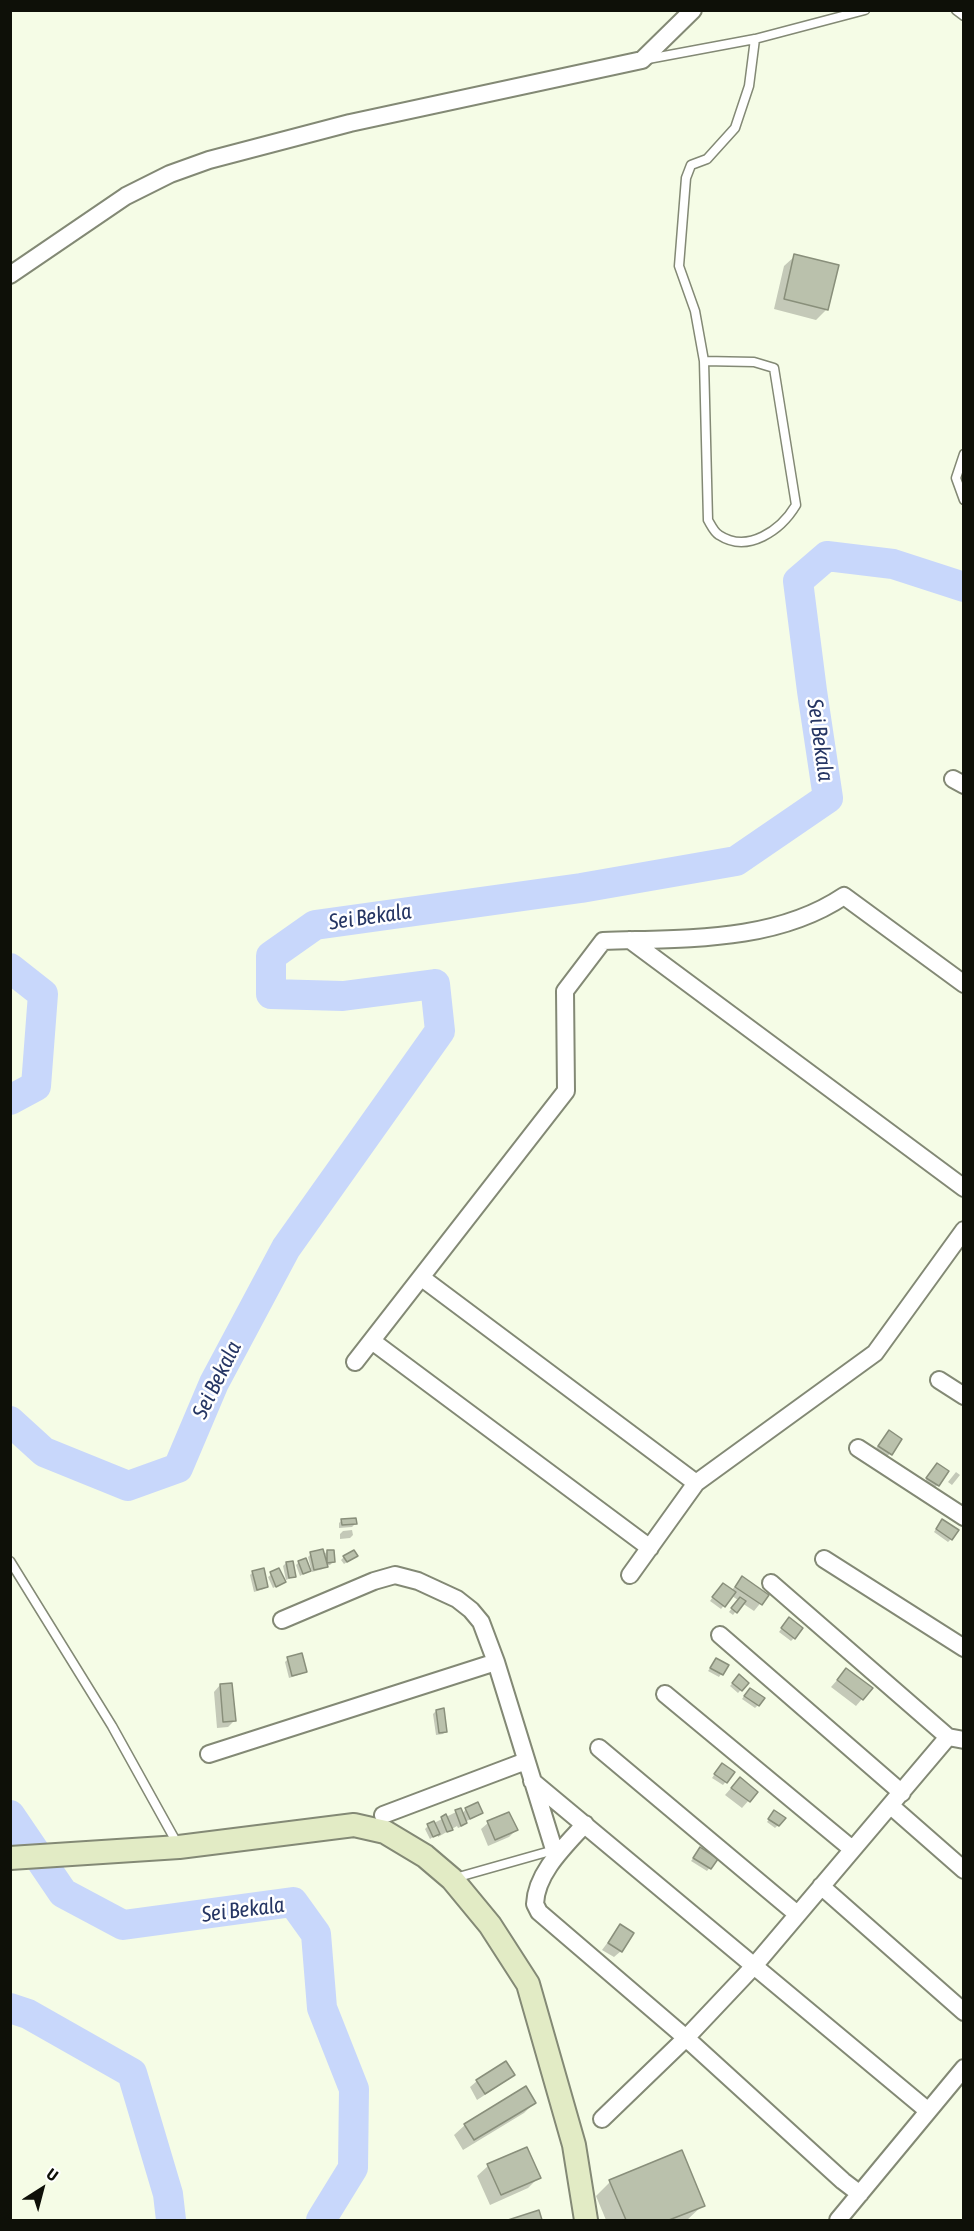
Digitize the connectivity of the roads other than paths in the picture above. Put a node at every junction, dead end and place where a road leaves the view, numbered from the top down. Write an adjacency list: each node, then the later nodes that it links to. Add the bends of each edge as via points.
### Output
1 (693, 10): 6 (street)
2 (865, 10): 5 (lane)
3 (956, 10): 4 (lane)
4 (963, 16)
5 (755, 39): 6 (lane); 8 (lane, via 749,86 735,128 708,159 690,165 686,178 679,266 695,311)
6 (642, 60): 7 (street, via 350,123 209,160 126,195)
7 (10, 275)
8 (704, 361): 8 (lane, via 708,520 717,535 734,542 762,539 788,518 796,505 774,368 754,362)
9 (963, 454): 10 (lane, via 956,478)
10 (963, 500)
11 (630, 940): 12 (street, via 743,934 826,908 844,896); 13 (street); 15 (street, via 603,941 565,991 566,1091)
12 (963, 984)
13 (963, 1188)
14 (963, 1230): 21 (street, via 875,1353)
15 (422, 1278): 16 (street); 21 (street)
16 (372, 1341): 17 (street); 23 (street)
17 (356, 1362)
18 (939, 1380): 19 (street)
19 (963, 1396)
20 (858, 1448): 22 (street)
21 (696, 1483): 23 (street)
22 (963, 1517)
23 (650, 1548): 26 (street)
24 (824, 1559): 30 (street)
25 (10, 1561): 42 (lane, via 112,1726)
26 (630, 1575)
27 (771, 1583): 33 (street)
28 (282, 1620): 31 (street, via 395,1575 418,1581 471,1610 481,1622)
29 (720, 1635): 38 (street)
30 (963, 1648)
31 (496, 1662): 35 (street); 36 (street)
32 (665, 1694): 43 (street)
33 (956, 1739): 38 (street)
34 (599, 1748): 49 (street)
35 (209, 1754)
36 (526, 1761): 37 (street); 40 (street)
37 (532, 1781): 41 (street); 44 (street)
38 (902, 1793): 39 (street)
39 (891, 1806): 43 (street); 46 (street)
40 (383, 1815)
41 (585, 1824): 44 (street); 50 (street)
42 (179, 1847): 45 (main road); 47 (main road, via 354,1825 385,1832 425,1856)
43 (852, 1849): 48 (street)
44 (555, 1853): 47 (lane); 52 (street, via 535,1896 539,1912)
45 (10, 1858)
46 (963, 1870)
47 (452, 1879): 57 (main road, via 490,1925 528,1984 574,2145)
48 (821, 1886): 49 (street); 51 (street)
49 (797, 1914): 50 (street)
50 (754, 1966): 52 (street); 54 (street)
51 (963, 2012)
52 (686, 2038): 55 (street); 56 (street)
53 (963, 2068): 54 (street)
54 (927, 2110): 56 (street)
55 (602, 2119)
56 (860, 2194): 58 (street)
57 (586, 2220)
58 (838, 2220)

